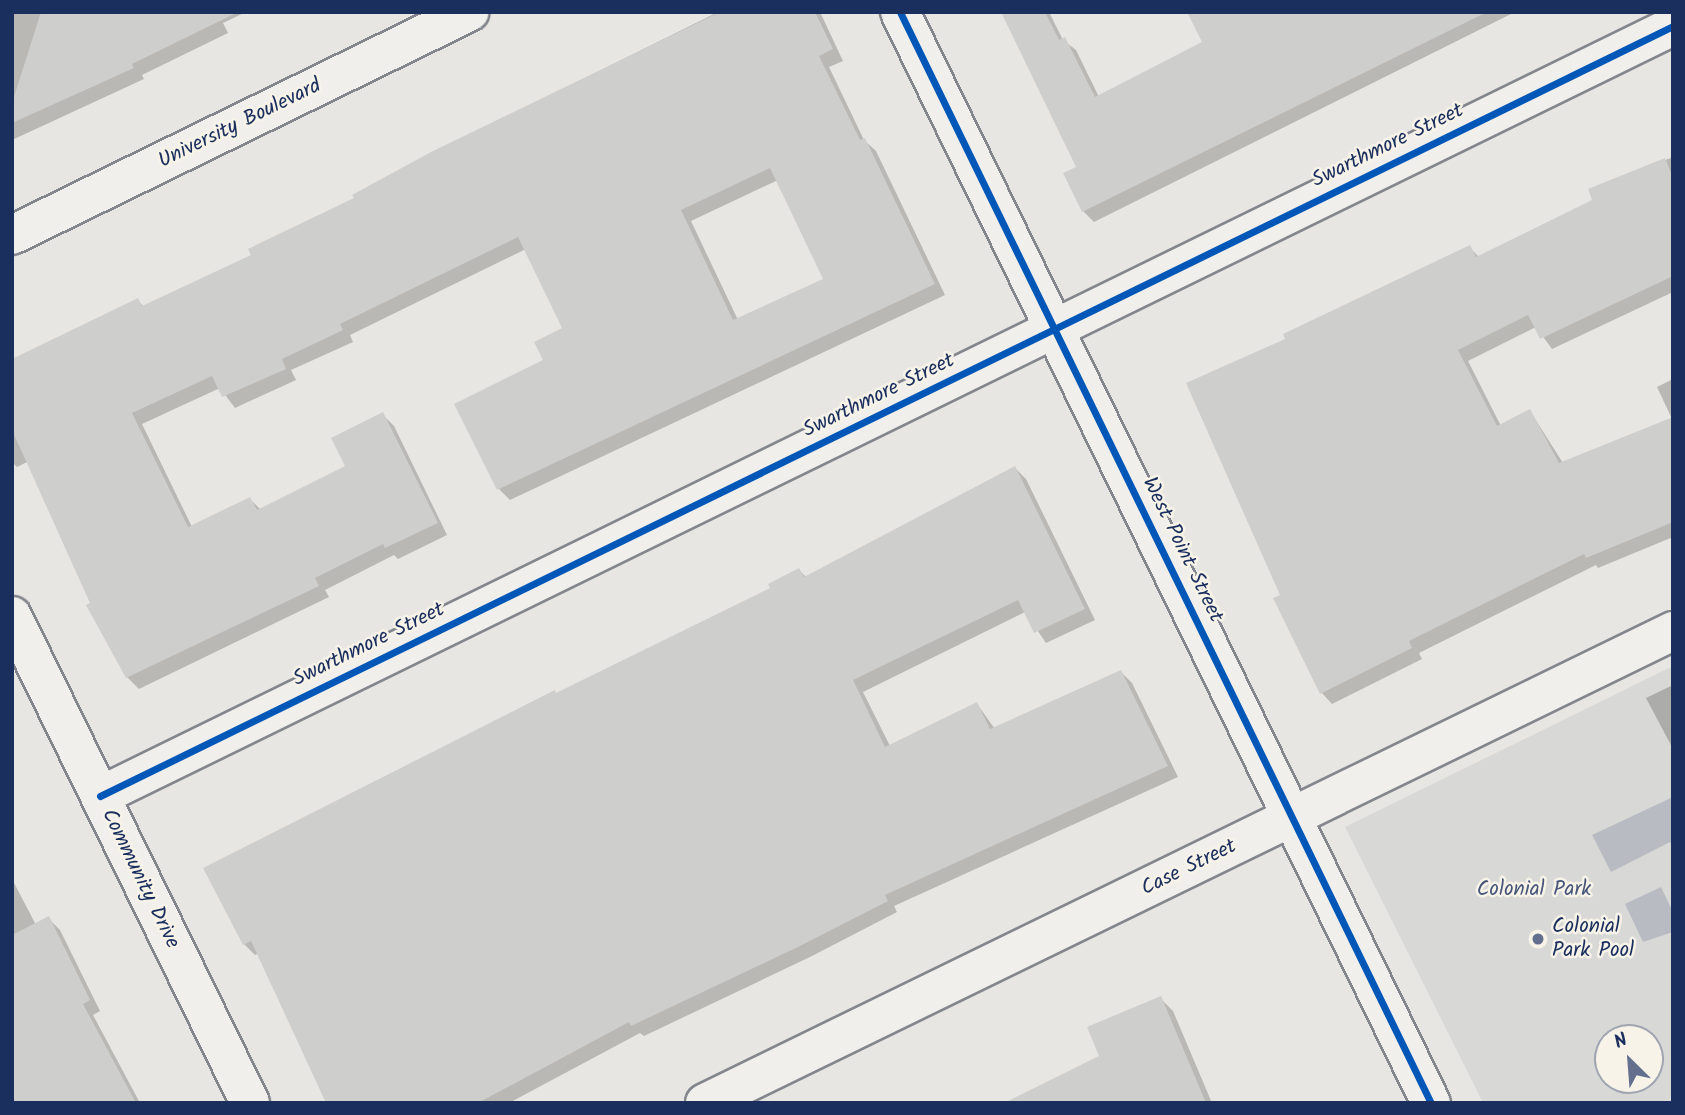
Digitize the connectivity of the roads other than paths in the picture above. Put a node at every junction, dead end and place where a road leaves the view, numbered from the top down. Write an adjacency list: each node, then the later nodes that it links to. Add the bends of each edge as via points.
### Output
1 (469, 12): 4 (street, University Boulevard)
2 (900, 12): 5 (street, West Point Street)
3 (1673, 26): 5 (street, Swarthmore Street)
4 (12, 235)
5 (1055, 329): 8 (street, Swarthmore Street); 9 (street, West Point Street)
6 (12, 616): 8 (street, Community Drive)
7 (1673, 631): 9 (street, Case Street)
8 (100, 796): 10 (street, Community Drive)
9 (1293, 818): 11 (street, Case Street); 12 (street, West Point Street)
10 (250, 1103)
11 (705, 1103)
12 (1431, 1103)

